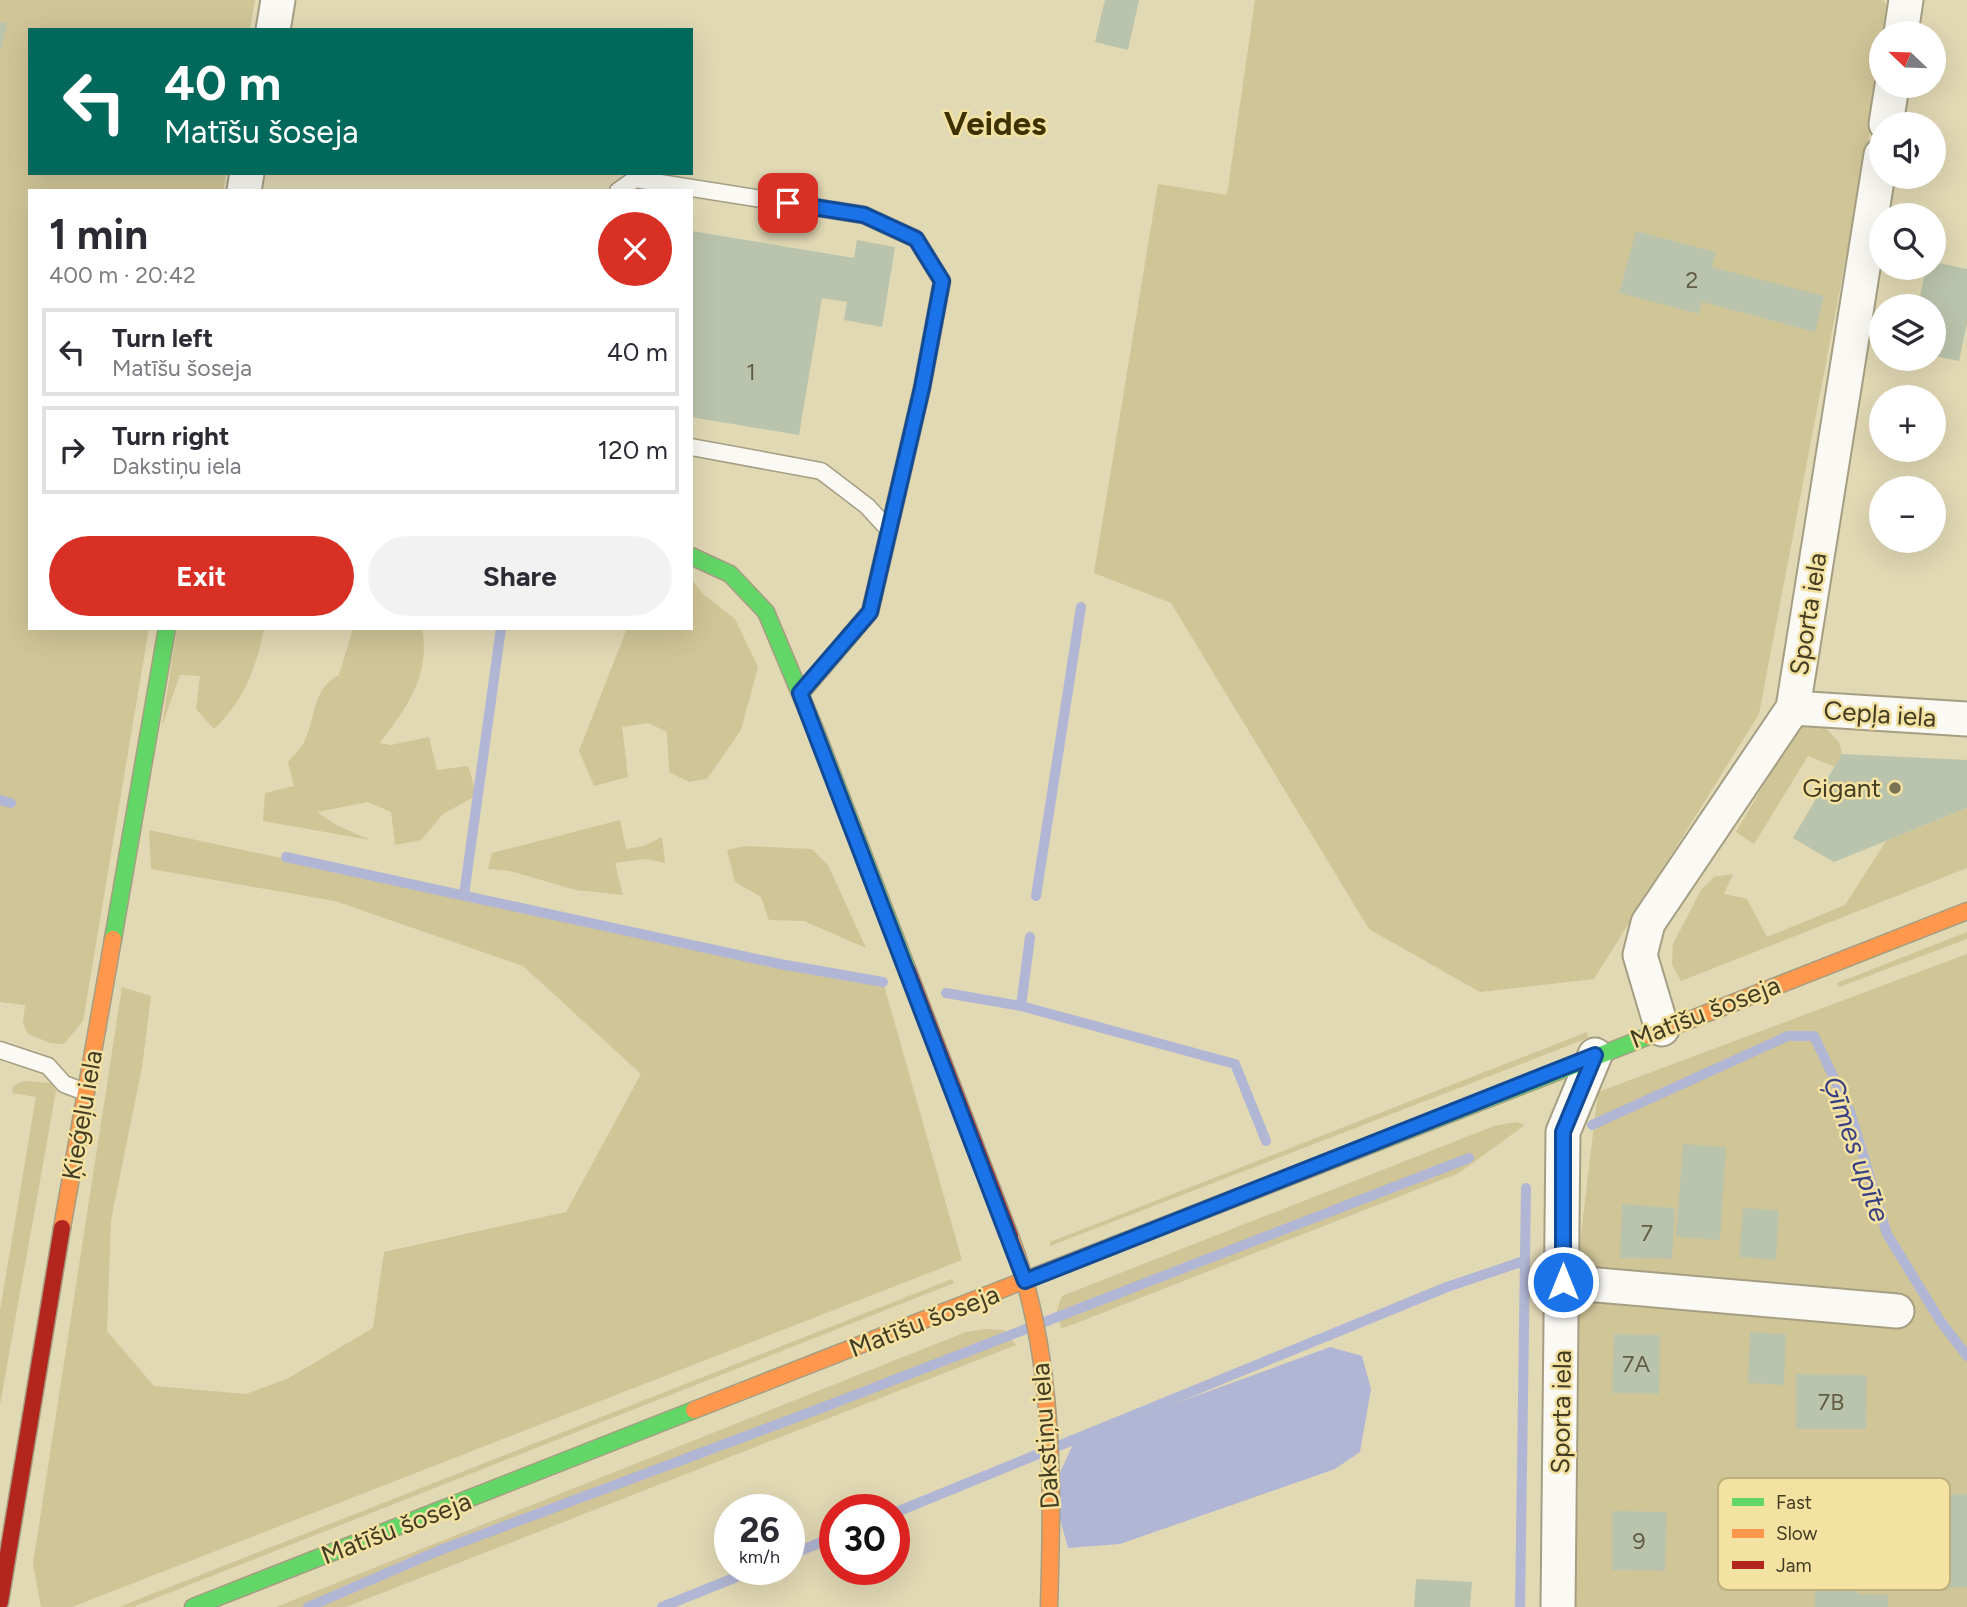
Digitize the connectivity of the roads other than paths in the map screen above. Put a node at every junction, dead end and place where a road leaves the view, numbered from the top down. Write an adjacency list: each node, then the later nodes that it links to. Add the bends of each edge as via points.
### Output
1 (278, 0): 4 (street)
2 (1906, 0): 3 (street)
3 (1903, 21)
4 (273, 28)
5 (621, 189): 8 (lane, via 635,179 864,215 916,239 942,281)
6 (1876, 189): 12 (street, Sporta iela)
7 (693, 447): 8 (lane, via 821,471 867,506)
8 (889, 530): 11 (lane, via 870,612)
9 (693, 557): 11 (street, Dakstiņu iela, via 730,574 766,612)
10 (167, 630): 18 (street, Ķieģeļu iela)
11 (800, 693): 19 (street, Dakstiņu iela)
12 (1793, 708): 13 (street, Cepļa iela); 15 (street, Sporta iela, via 1648,923 1640,955)
13 (1967, 719)
14 (1967, 911): 15 (street, Matīšu šoseja)
15 (1662, 1029): 17 (street, Matīšu šoseja)
16 (0, 1050): 18 (lane, via 48,1066 64,1084)
17 (1595, 1055): 19 (street, Matīšu šoseja); 20 (street, Sporta iela, via 1563,1132)
18 (85, 1093): 23 (street, Ķieģeļu iela)
19 (1025, 1281): 25 (street, Matīšu šoseja); 26 (street, Dakstiņu iela, via 1045,1378)
20 (1563, 1282): 21 (street); 27 (street, Sporta iela)
21 (1897, 1311)
22 (0, 1476): 23 (lane)
23 (18, 1479): 24 (street, Ķieģeļu iela)
24 (0, 1602)
25 (193, 1607)
26 (1049, 1607)
27 (1558, 1607)

